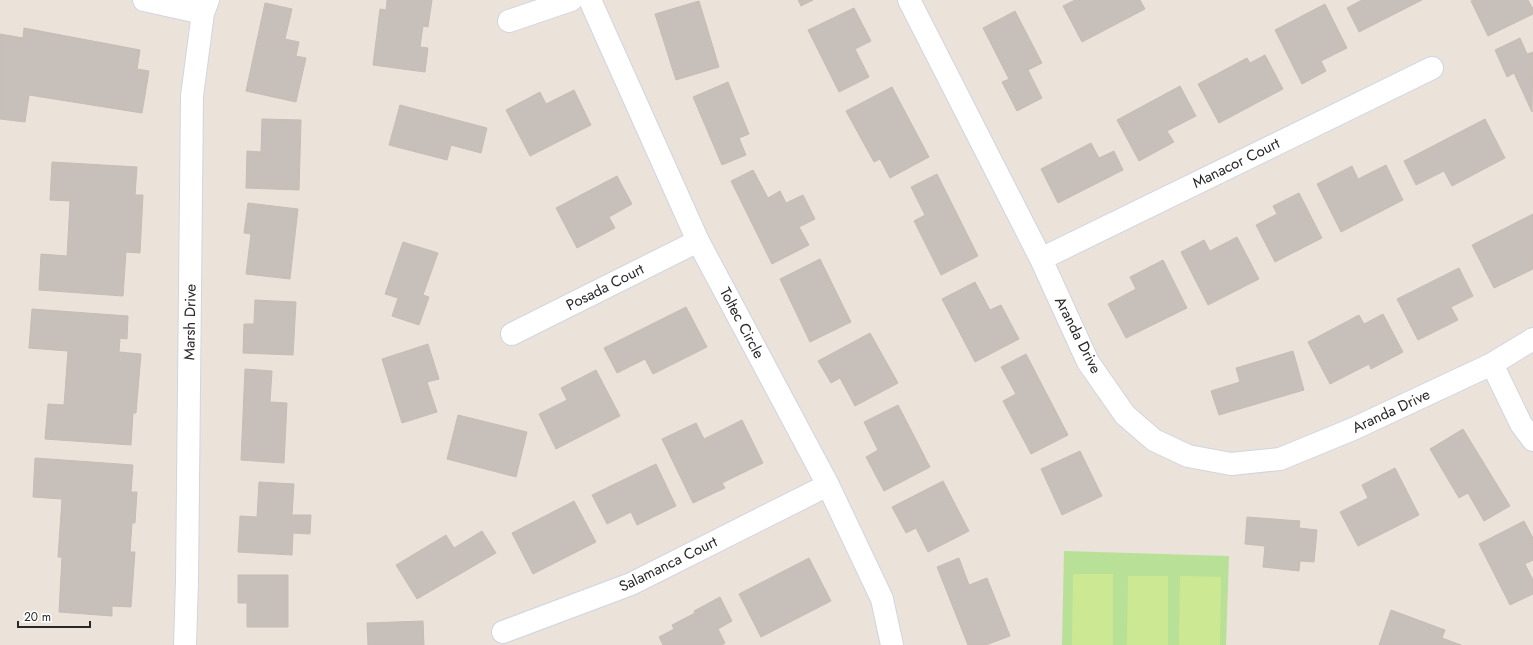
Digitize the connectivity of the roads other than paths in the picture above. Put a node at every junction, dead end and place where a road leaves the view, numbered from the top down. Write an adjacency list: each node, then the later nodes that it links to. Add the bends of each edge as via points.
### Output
1 (144, 0): 5 (street)
2 (571, 0): 6 (street)
3 (590, 0): 8 (street, Toltec Circle)
4 (914, 2): 9 (street, Aranda Drive)
5 (205, 7): 16 (street, Marsh Drive, via 192,96)
6 (508, 21)
7 (1432, 68): 9 (street, Manacor Court)
8 (698, 241): 10 (street, Posada Court); 14 (street, Toltec Circle)
9 (1041, 259): 12 (street, Aranda Drive, via 1088,362 1125,416 1154,440 1188,456 1231,464 1280,459 1352,429)
10 (512, 334)
11 (1533, 339): 12 (street, Aranda Drive)
12 (1492, 364): 13 (street, via 1521,424)
13 (1533, 440)
14 (828, 485): 15 (street, Salamanca Court, via 631,584); 17 (street, Toltec Circle, via 882,600)
15 (503, 632)
16 (185, 645)
17 (892, 645)

